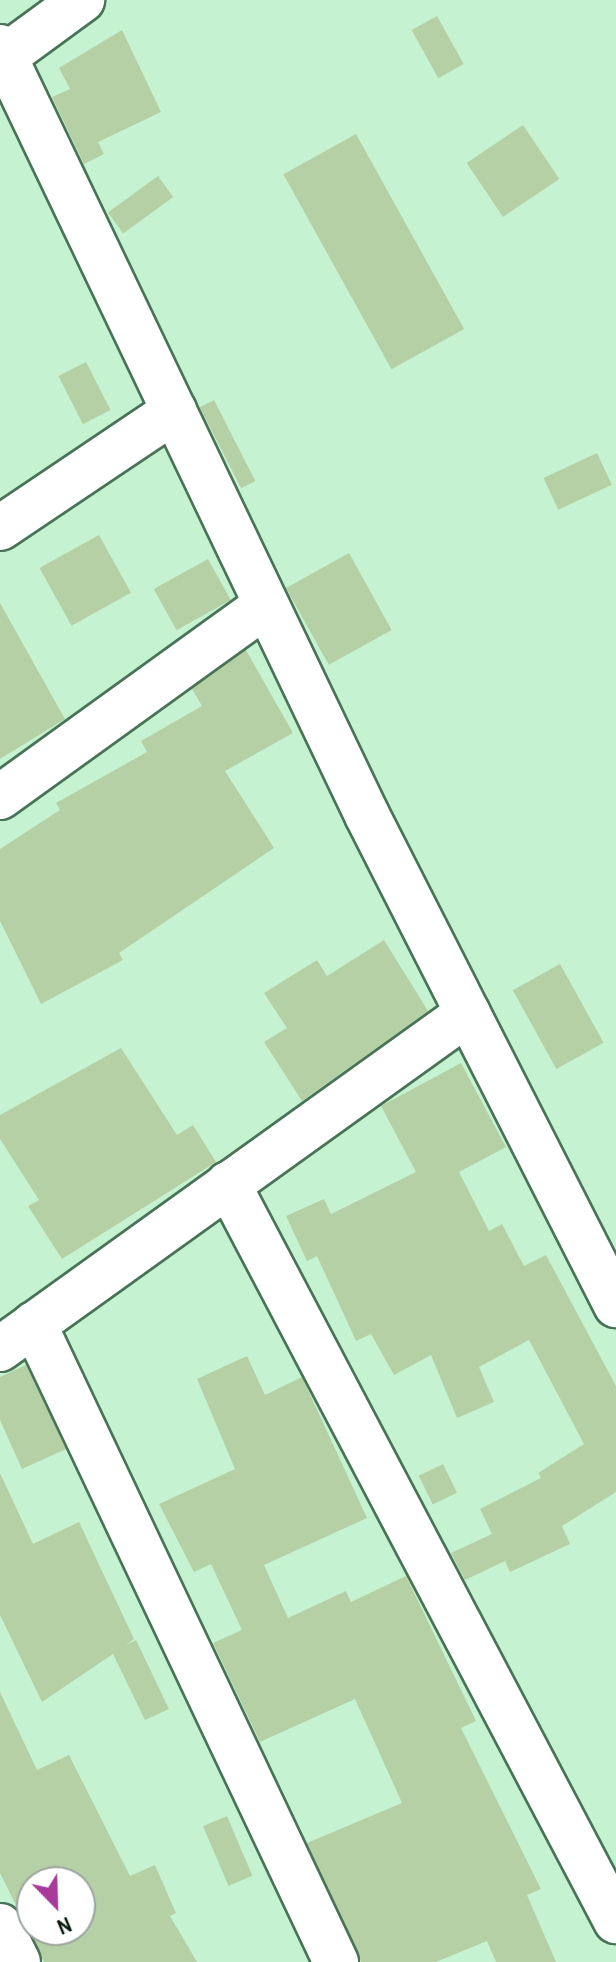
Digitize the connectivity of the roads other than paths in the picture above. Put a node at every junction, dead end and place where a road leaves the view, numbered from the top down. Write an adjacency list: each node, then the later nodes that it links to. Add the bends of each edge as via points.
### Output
1 (82, 0): 2 (street)
2 (2, 54): 3 (street)
3 (174, 411): 4 (street); 5 (street)
4 (0, 528)
5 (266, 605): 6 (street); 7 (street)
6 (0, 797)
7 (468, 1013): 8 (street); 9 (street)
8 (228, 1184): 10 (street); 11 (street)
9 (616, 1305)
10 (17, 1337): 14 (street)
11 (616, 1921)
12 (0, 1926): 13 (street)
13 (18, 1962)
14 (336, 1962)

